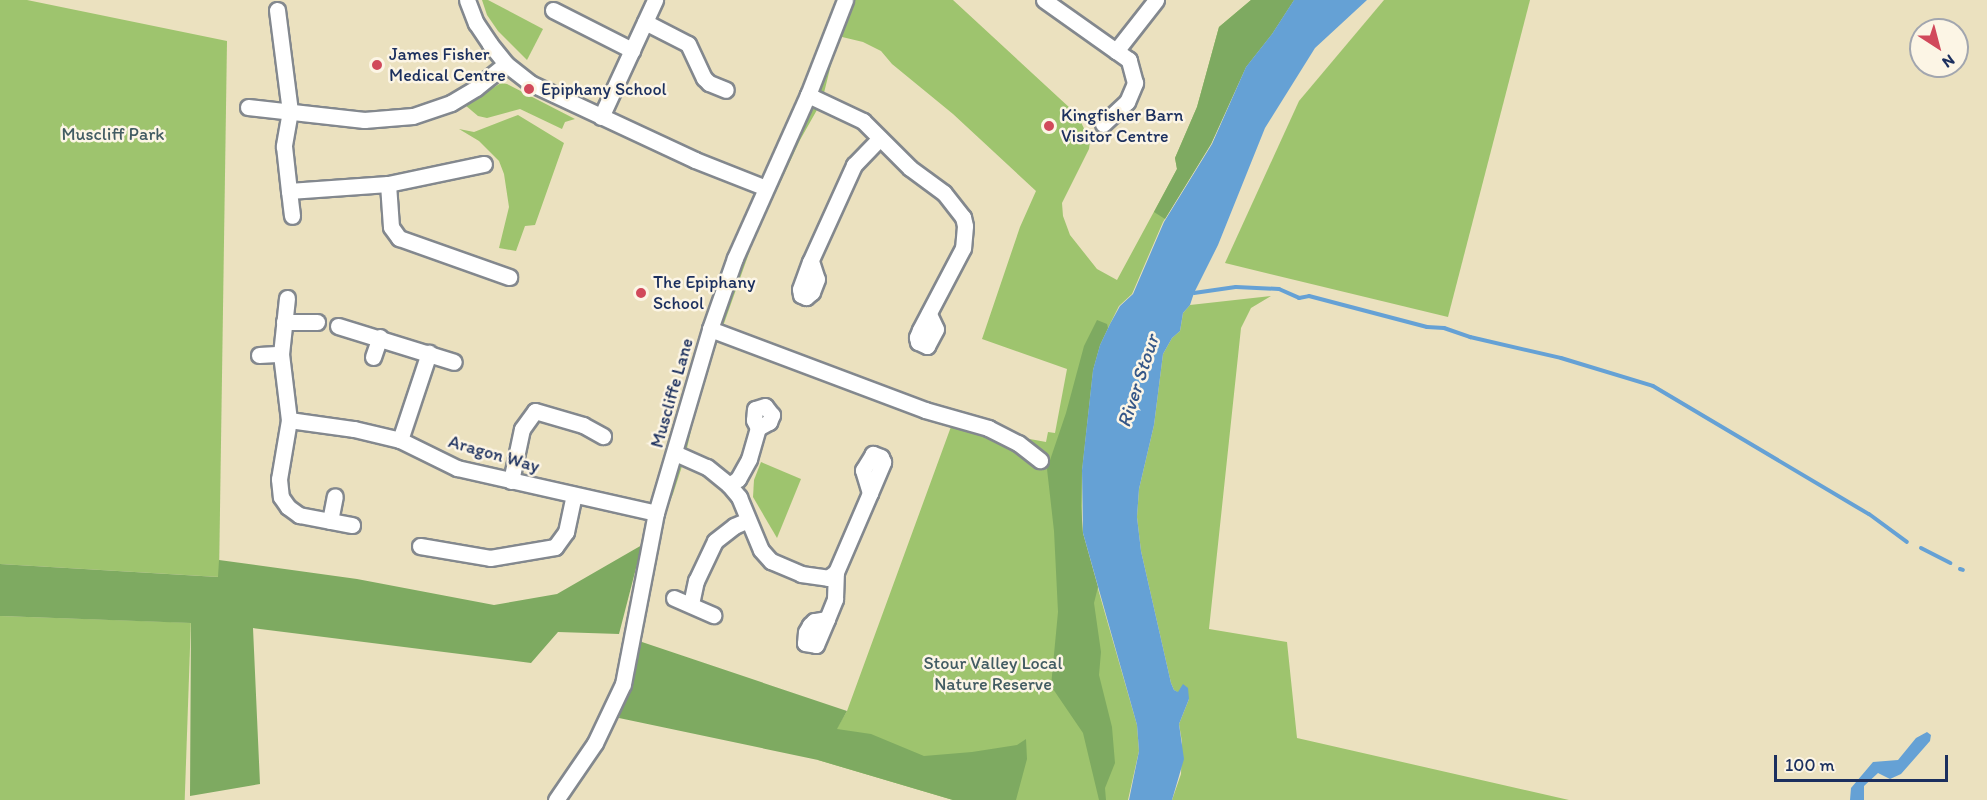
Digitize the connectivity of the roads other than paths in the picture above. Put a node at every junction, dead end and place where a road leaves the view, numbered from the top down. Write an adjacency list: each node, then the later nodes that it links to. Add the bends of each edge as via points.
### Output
1 (467, 0): 11 (street, via 476,23)
2 (655, 0): 8 (street)
3 (845, 0): 13 (street, Muscliffe Lane)
4 (1044, 0): 10 (street)
5 (1156, 0): 10 (street)
6 (277, 10): 15 (street)
7 (553, 10): 9 (street)
8 (645, 22): 9 (street); 12 (street, via 688,44 704,78)
9 (632, 50): 16 (street)
10 (1116, 51): 17 (street, via 1128,60 1135,83 1127,102)
11 (506, 64): 15 (street, via 451,103 412,116 364,120); 16 (street, via 530,83)
12 (726, 90)
13 (808, 95): 18 (street, via 851,114); 21 (street, Muscliffe Lane)
14 (248, 107): 15 (street)
15 (290, 111): 22 (street, via 284,146)
16 (601, 117): 21 (street)
17 (1103, 124)
18 (880, 138): 24 (street, via 854,165); 27 (street, via 944,194 963,217 963,248)
19 (484, 164): 20 (street)
20 (388, 184): 22 (street); 25 (street, via 392,227 399,238)
21 (766, 188): 31 (street, Muscliffe Lane)
22 (289, 190): 23 (street)
23 (292, 216)
24 (811, 261)
25 (509, 277)
26 (287, 298): 28 (street)
27 (928, 314)
28 (284, 322): 29 (street); 33 (street)
29 (317, 322)
30 (338, 326): 32 (street)
31 (710, 328): 42 (street, Muscliffe Lane); 43 (street, via 925,410 988,428)
32 (380, 337): 34 (street); 36 (street)
33 (281, 354): 35 (street); 38 (street)
34 (429, 354): 37 (street); 41 (street)
35 (259, 355)
36 (373, 357)
37 (454, 362)
38 (289, 420): 41 (street, Aragon Way); 51 (street, via 279,479 281,497 299,515)
39 (758, 428): 45 (street, via 749,459)
40 (603, 436): 44 (street, via 532,405 522,429)
41 (400, 440): 44 (street, Aragon Way, via 457,468)
42 (675, 453): 45 (street, via 707,467); 49 (street, Muscliffe Lane)
43 (1040, 460)
44 (511, 481): 47 (street, Aragon Way)
45 (729, 485): 50 (street, via 740,497)
46 (870, 493): 54 (street)
47 (574, 495): 49 (street, Aragon Way); 53 (street, via 566,532 555,547 490,558)
48 (335, 496): 51 (street)
49 (656, 513): 59 (street, Muscliffe Lane, via 623,684 595,743)
50 (748, 520): 54 (street, via 761,550 771,561 801,574 828,578); 56 (street, via 715,541 696,581)
51 (330, 521): 52 (street)
52 (352, 525)
53 (420, 546)
54 (836, 573): 58 (street, via 835,599)
55 (674, 598): 56 (street)
56 (691, 604): 57 (street)
57 (713, 615)
58 (827, 619)
59 (556, 800)

